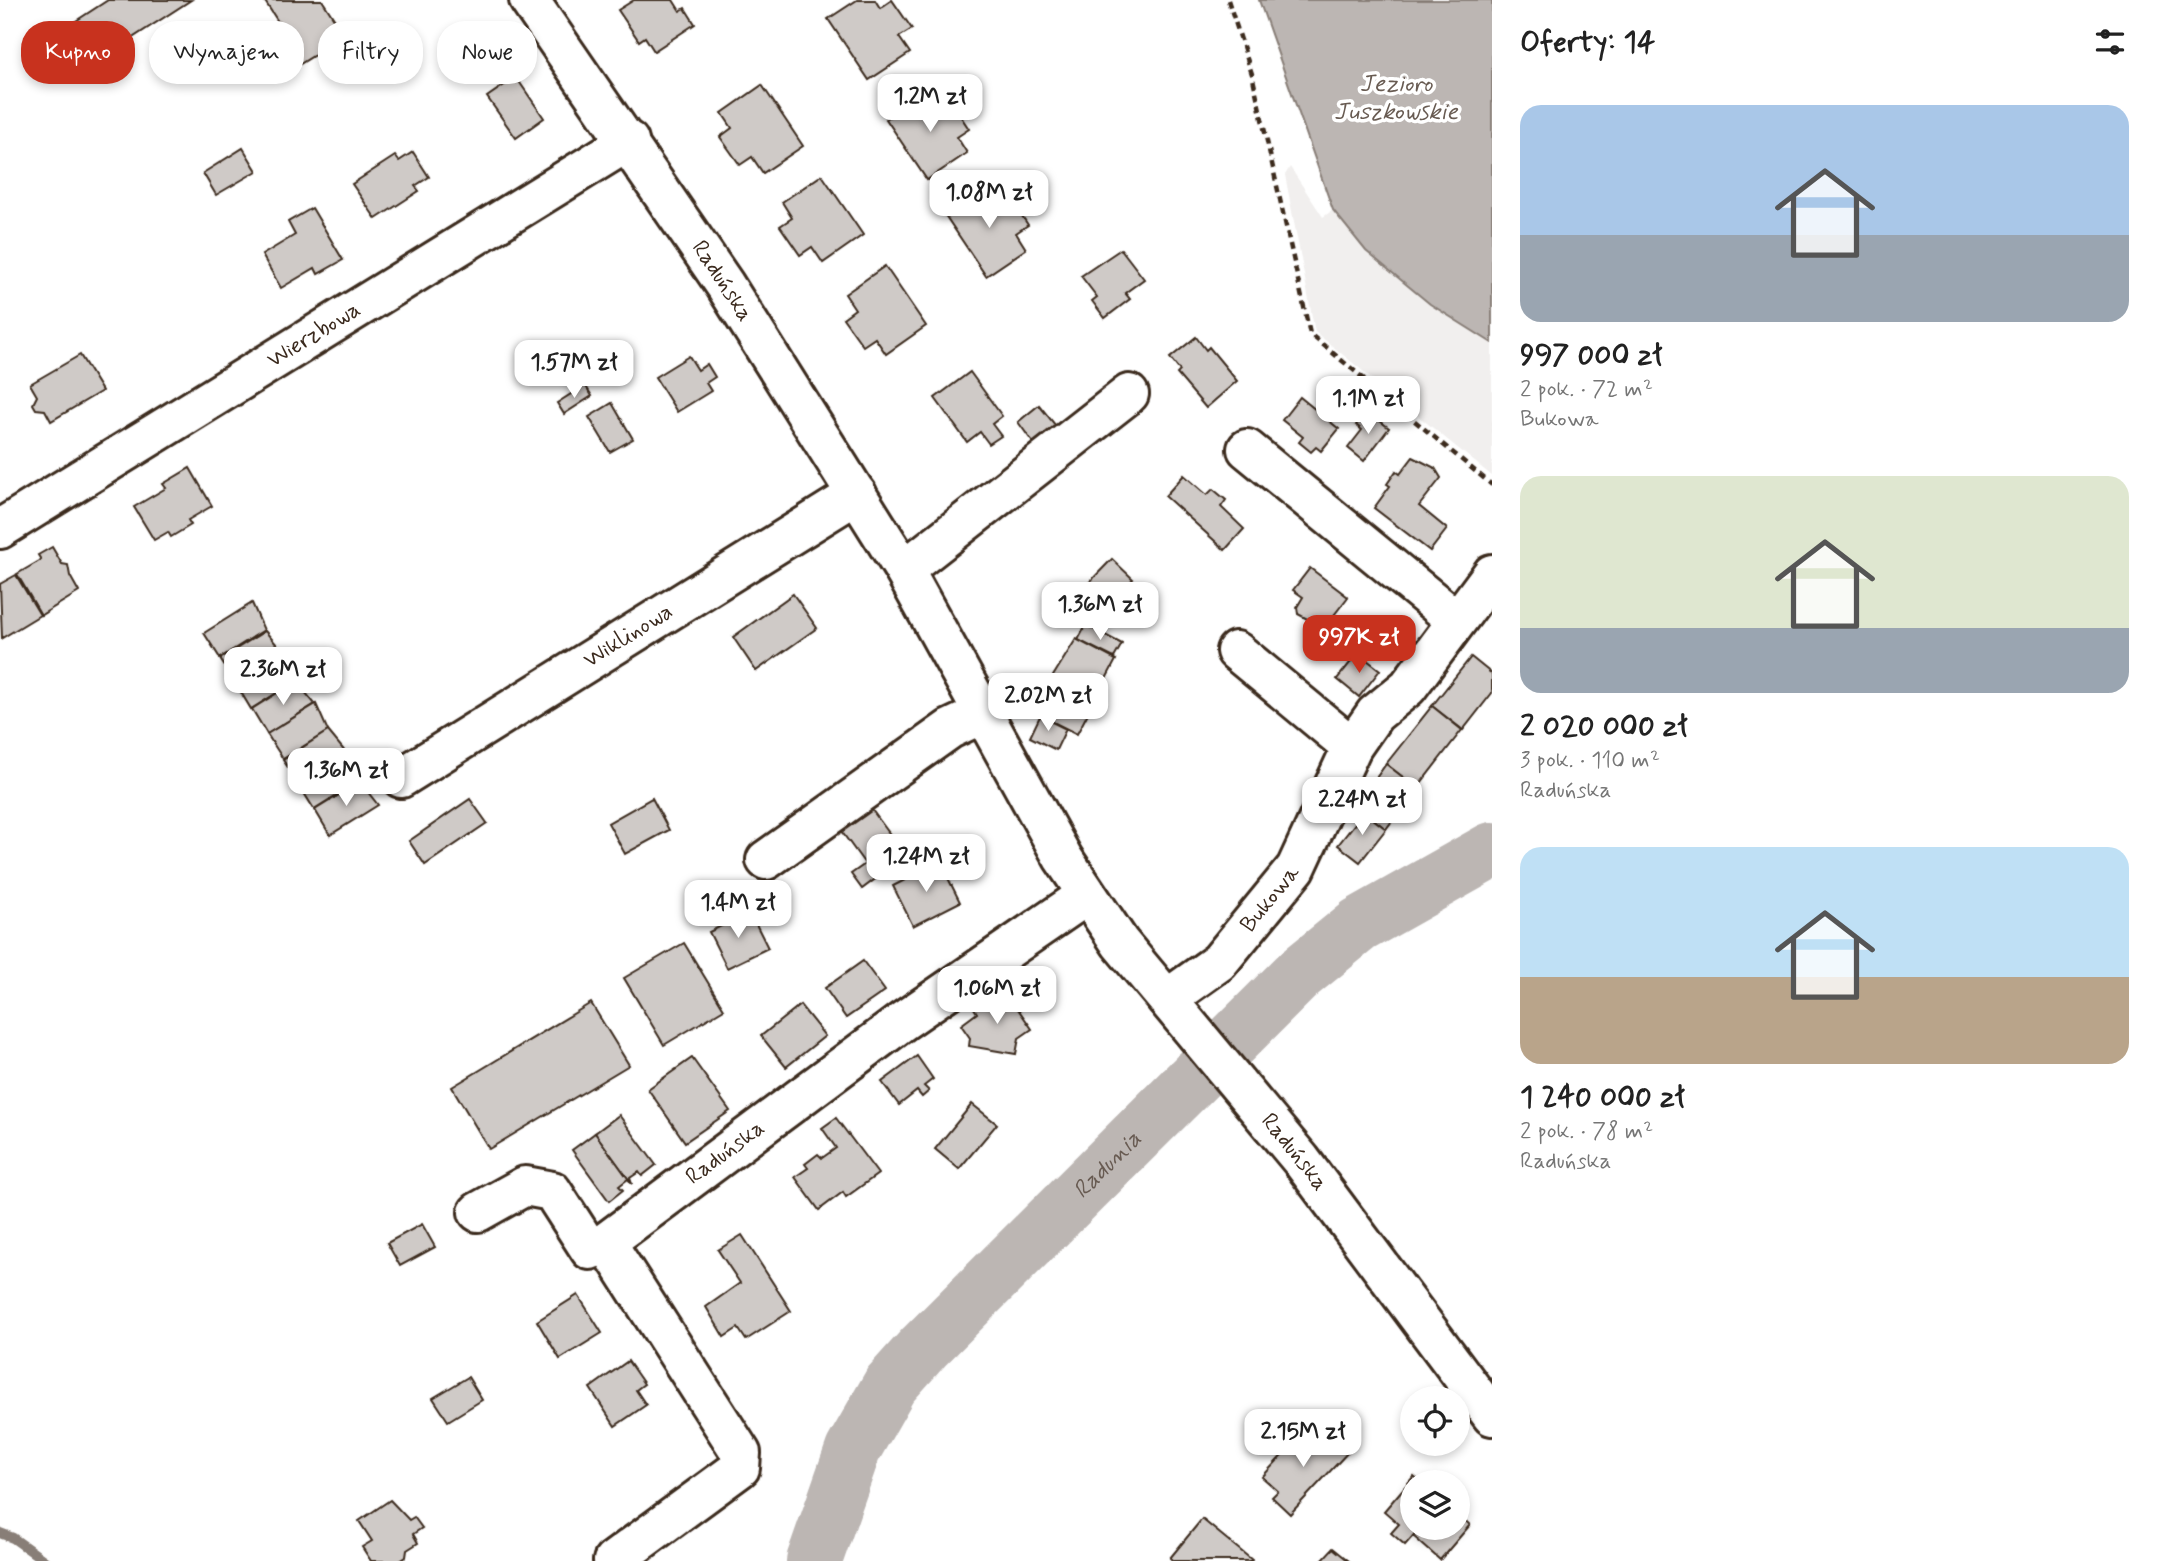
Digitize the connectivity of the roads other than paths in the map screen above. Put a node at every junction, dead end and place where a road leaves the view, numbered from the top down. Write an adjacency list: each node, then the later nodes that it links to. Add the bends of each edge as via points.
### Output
1 (544, 6): 2 (street, Raduńska)
2 (629, 141): 5 (street, Raduńska); 6 (street, Wierzbowa)
3 (1129, 394): 7 (street)
4 (1247, 449): 9 (street)
5 (857, 494): 7 (street, Raduńska); 13 (street, Wiklinowa)
6 (0, 529)
7 (904, 570): 11 (street, Raduńska)
8 (1492, 574): 9 (street, Bukowa)
9 (1456, 620): 12 (street, Bukowa, via 1408,687 1375,714)
10 (1236, 651): 12 (street)
11 (984, 713): 14 (street, via 950,729); 15 (street, Raduńska)
12 (1352, 747): 16 (street, Bukowa, via 1296,868)
13 (401, 778)
14 (766, 860)
15 (1087, 895): 16 (street, Raduńska); 18 (street, Raduńska, via 903,1021)
16 (1175, 1009): 19 (street, Raduńska, via 1301,1160)
17 (478, 1212): 18 (street, via 525,1186 552,1191 590,1250)
18 (606, 1242): 20 (street, via 741,1452 740,1468)
19 (1492, 1416)
20 (613, 1561)

